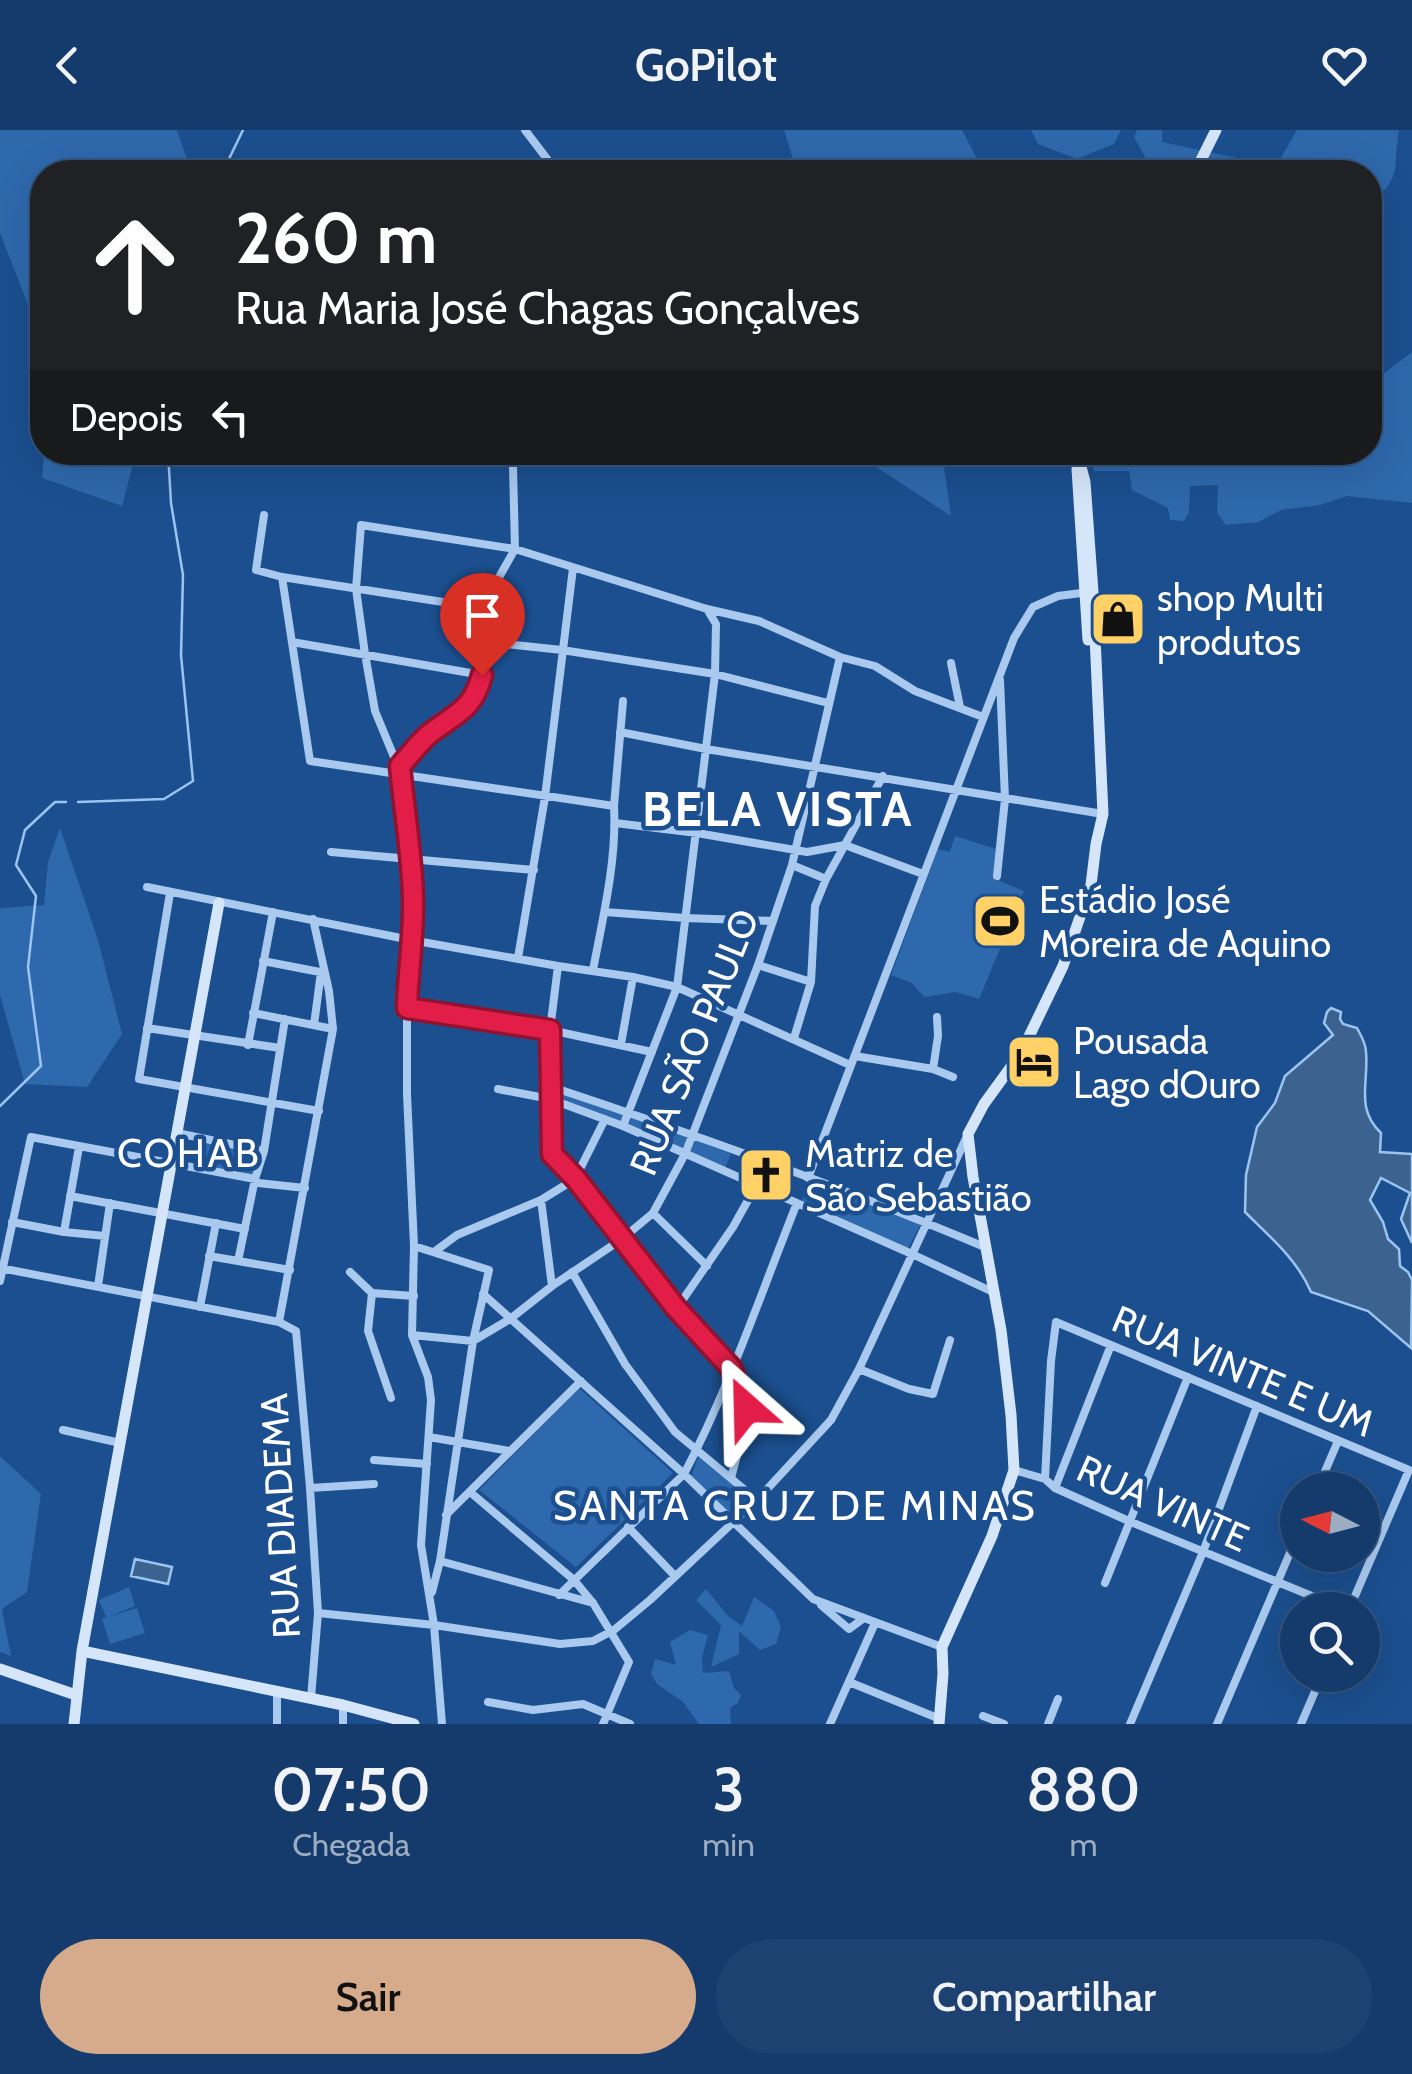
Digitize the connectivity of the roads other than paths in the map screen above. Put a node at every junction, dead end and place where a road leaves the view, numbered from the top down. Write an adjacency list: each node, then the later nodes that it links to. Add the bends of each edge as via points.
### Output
1 (526, 130): 3 (street)
2 (1216, 130): 4 (main road)
3 (548, 160)
4 (1201, 160)
5 (513, 465): 8 (street)
6 (1080, 465): 12 (main road)
7 (264, 515): 10 (street, via 256,570)
8 (515, 550): 9 (street); 11 (street, via 362,525); 13 (street)
9 (573, 568): 14 (street); 17 (street)
10 (282, 576): 11 (street); 15 (street)
11 (356, 589): 13 (street); 18 (street)
12 (1088, 592): 23 (street, via 1032,606); 37 (main road)
13 (488, 609): 16 (street)
14 (707, 609): 19 (street, via 759,621); 21 (street, via 716,624)
15 (292, 642): 18 (street); 31 (street, via 310,762)
16 (487, 642): 17 (street); 22 (street)
17 (562, 650): 21 (street); 34 (street)
18 (365, 654): 22 (street); 31 (street, via 376,711)
19 (840, 657): 25 (street, RUA SÃO PAULO); 26 (street)
20 (952, 662): 26 (street)
21 (715, 674): 25 (street); 29 (street)
22 (482, 675): 31 (street, via 470,704 425,738 400,766)
23 (1000, 676): 27 (street); 35 (street)
24 (622, 701): 28 (street)
25 (828, 703): 30 (street, RUA SÃO PAULO)
26 (960, 707): 27 (street)
27 (983, 717): 33 (street)
28 (620, 732): 29 (street); 36 (street)
29 (706, 749): 30 (street); 39 (street)
30 (814, 767): 32 (street); 41 (street, RUA SÃO PAULO)
31 (401, 775): 34 (street); 43 (street)
32 (883, 776): 33 (street); 40 (street)
33 (955, 789): 35 (street); 46 (street)
34 (546, 797): 36 (street); 45 (street)
35 (1005, 799): 37 (street); 47 (street)
36 (614, 806): 38 (street)
37 (1100, 814): 95 (main road, via 1091,885 1062,966 1021,1054)
38 (615, 823): 39 (street); 53 (street)
39 (697, 833): 41 (street); 54 (street)
40 (844, 845): 41 (street); 46 (street); 48 (street)
41 (796, 850): 44 (street, RUA SÃO PAULO)
42 (332, 852): 43 (street)
43 (412, 860): 45 (street); 57 (street)
44 (792, 865): 48 (street); 56 (street, RUA SÃO PAULO)
45 (534, 870): 58 (street)
46 (923, 874): 82 (street)
47 (997, 876)
48 (826, 879): 65 (street, via 815,906)
49 (147, 888): 50 (street)
50 (170, 893): 51 (street); 73 (street)
51 (219, 903): 52 (street); 76 (main road)
52 (273, 912): 55 (street); 59 (street)
53 (604, 912): 54 (street); 62 (street)
54 (685, 918): 56 (street); 66 (street)
55 (313, 919): 57 (street); 63 (street)
56 (773, 922): 60 (street, RUA SÃO PAULO)
57 (411, 940): 58 (street); 67 (street)
58 (518, 958): 61 (street)
59 (263, 961): 63 (street); 68 (street)
60 (758, 965): 65 (street); 69 (street, RUA SÃO PAULO)
61 (558, 966): 62 (street); 75 (street)
62 (593, 970): 64 (street)
63 (323, 973): 72 (street); 74 (street)
64 (634, 976): 66 (street); 78 (street)
65 (810, 982): 77 (street)
66 (677, 987): 69 (street); 81 (street)
67 (407, 1008): 75 (street); 121 (street)
68 (254, 1014): 71 (street); 79 (street)
69 (737, 1015): 77 (street); 96 (street, RUA SÃO PAULO)
70 (937, 1017): 83 (street)
71 (285, 1020): 72 (street); 80 (street)
72 (314, 1025): 74 (street)
73 (147, 1028): 76 (street); 86 (street, via 138,1078)
74 (332, 1030): 90 (street)
75 (550, 1030): 78 (street); 85 (street)
76 (194, 1036): 79 (street); 86 (main road)
77 (794, 1038): 82 (street)
78 (621, 1044): 81 (street)
79 (248, 1045): 80 (street)
80 (280, 1048): 89 (street)
81 (652, 1052): 91 (street)
82 (852, 1061): 83 (street); 103 (street)
83 (933, 1070): 84 (street)
84 (953, 1077)
85 (550, 1086): 88 (street); 91 (street)
86 (186, 1087): 89 (street); 94 (main road)
87 (498, 1089): 88 (street)
88 (550, 1100): 92 (street); 105 (street, via 552,1154)
89 (273, 1101): 90 (street); 98 (street)
90 (319, 1111): 107 (street)
91 (628, 1112): 93 (street); 96 (street)
92 (605, 1120): 93 (street); 105 (street)
93 (623, 1126): 100 (street)
94 (177, 1134): 98 (street); 101 (main road)
95 (968, 1134): 116 (street); 122 (main road)
96 (692, 1136): 99 (street); 100 (street, RUA SÃO PAULO)
97 (79, 1146): 101 (street); 108 (street); 114 (street, via 32,1137)
98 (264, 1150): 104 (street)
99 (736, 1151): 102 (street); 103 (street)
100 (685, 1154): 102 (street); 112 (street, RUA SÃO PAULO)
101 (172, 1162): 104 (street); 113 (main road)
102 (727, 1172): 106 (street)
103 (808, 1178): 116 (street)
104 (255, 1179): 107 (street); 117 (street)
105 (576, 1179): 109 (street); 120 (street)
106 (756, 1186): 111 (street); 127 (street)
107 (305, 1188): 129 (street)
108 (70, 1196): 110 (street); 118 (street)
109 (541, 1200): 123 (street, via 457,1234); 134 (street)
110 (110, 1203): 113 (street); 119 (street)
111 (797, 1204): 124 (street); 148 (street)
112 (654, 1213): 120 (street, RUA SÃO PAULO); 127 (street)
113 (162, 1214): 115 (street); 138 (main road)
114 (12, 1222): 118 (street); 128 (street)
115 (216, 1223): 117 (street); 125 (street)
116 (926, 1223): 122 (street); 124 (street)
117 (245, 1228): 126 (street)
118 (64, 1232): 119 (street)
119 (106, 1236): 133 (street)
120 (622, 1239): 131 (street, RUA SÃO PAULO); 141 (street)
121 (414, 1246): 123 (street); 139 (street)
122 (987, 1248): 136 (main road)
123 (434, 1252): 137 (street, via 488,1270)
124 (912, 1254): 136 (street); 149 (street)
125 (209, 1256): 126 (street); 140 (street)
126 (238, 1261): 129 (street)
127 (707, 1266): 141 (street)
128 (1, 1269): 132 (street); 133 (street)
129 (290, 1270): 143 (street)
130 (350, 1272): 135 (street)
131 (572, 1272): 134 (street, RUA SÃO PAULO); 159 (street, via 625,1364 675,1432)
132 (0, 1281)
133 (98, 1286): 138 (street)
134 (552, 1286): 142 (street, RUA SÃO PAULO)
135 (372, 1293): 139 (street); 152 (street, via 368,1332)
136 (995, 1293): 163 (main road)
137 (484, 1294): 142 (street); 146 (street)
138 (146, 1296): 140 (street); 158 (main road)
139 (414, 1296): 144 (street)
140 (200, 1308): 143 (street)
141 (676, 1308): 148 (street)
142 (510, 1320): 146 (street, RUA SÃO PAULO); 151 (street)
143 (279, 1322): 169 (street, RUA DIADEMA, via 296,1331)
144 (412, 1335): 146 (street); 155 (street, via 428,1377)
145 (950, 1340): 149 (street, via 933,1394)
146 (473, 1341): 156 (street)
147 (1111, 1345): 150 (street, RUA VINTE E UM); 167 (street, RUA VINTE E UM, via 1056,1322); 170 (street)
148 (731, 1368): 159 (street); 166 (street, via 747,1408)
149 (858, 1368): 172 (street, via 830,1420)
150 (1188, 1377): 153 (street, RUA VINTE E UM); 175 (street)
151 (581, 1380): 160 (street); 165 (street)
152 (391, 1398)
153 (1257, 1406): 157 (street, RUA VINTE E UM); 177 (street)
154 (63, 1430): 158 (street)
155 (429, 1437): 156 (street); 162 (street)
156 (458, 1441): 160 (street); 173 (street)
157 (1338, 1442): 164 (street); 185 (street, RUA VINTE E UM, via 1409,1470)
158 (120, 1443): 196 (main road)
159 (697, 1450): 165 (street); 166 (street)
160 (510, 1451): 171 (street)
161 (374, 1460): 162 (street)
162 (427, 1464): 187 (street, via 421,1545)
163 (1014, 1470): 167 (street, RUA VINTE); 195 (main road)
164 (1325, 1472)
165 (684, 1474): 174 (street); 176 (street)
166 (732, 1478): 172 (street)
167 (1045, 1480): 170 (street, RUA VINTE)
168 (374, 1484): 169 (street)
169 (310, 1488): 190 (street, RUA DIADEMA)
170 (1055, 1488): 175 (street, RUA VINTE)
171 (470, 1492): 173 (street); 181 (street)
172 (757, 1500): 174 (street)
173 (446, 1515): 178 (street)
174 (732, 1522): 180 (street); 188 (street)
175 (1131, 1522): 177 (street, RUA VINTE); 183 (street)
176 (628, 1526): 180 (street); 181 (street)
177 (1203, 1552): 182 (street, RUA VINTE); 220 (street)
178 (440, 1562): 186 (street); 187 (street)
179 (1281, 1572): 182 (street)
180 (675, 1576): 194 (street)
181 (574, 1580): 186 (street); 189 (street)
182 (1276, 1582): 184 (street, RUA VINTE); 221 (street)
183 (1105, 1583)
184 (1301, 1592)
185 (1355, 1592)
186 (559, 1595): 189 (street)
187 (431, 1598): 193 (street)
188 (814, 1599): 191 (street); 191 (street, via 849,1630)
189 (593, 1602): 194 (street)
190 (318, 1613): 193 (street); 202 (street, RUA DIADEMA)
191 (864, 1618): 192 (street)
192 (875, 1623): 195 (street); 198 (street)
193 (434, 1625): 194 (street, via 560,1644 593,1641); 214 (street)
194 (610, 1630): 206 (street, via 629,1662)
195 (942, 1647): 209 (main road)
196 (82, 1651): 199 (main road); 201 (main road)
197 (0, 1669): 201 (main road)
198 (849, 1682): 209 (street); 217 (street)
199 (277, 1692): 202 (main road); 211 (street)
200 (1315, 1692): 222 (street)
201 (76, 1694): 210 (main road)
202 (311, 1698): 205 (main road)
203 (1058, 1699): 219 (street)
204 (488, 1702): 206 (street, via 533,1710 582,1704)
205 (343, 1706): 208 (main road); 212 (street)
206 (608, 1714): 215 (street); 216 (street)
207 (982, 1716): 218 (street)
208 (392, 1720): 213 (main road)
209 (939, 1722)
210 (74, 1724)
211 (276, 1724)
212 (343, 1724)
213 (414, 1724)
214 (442, 1724)
215 (603, 1724)
216 (630, 1724)
217 (830, 1724)
218 (1004, 1724)
219 (1048, 1724)
220 (1130, 1724)
221 (1217, 1724)
222 (1301, 1724)

